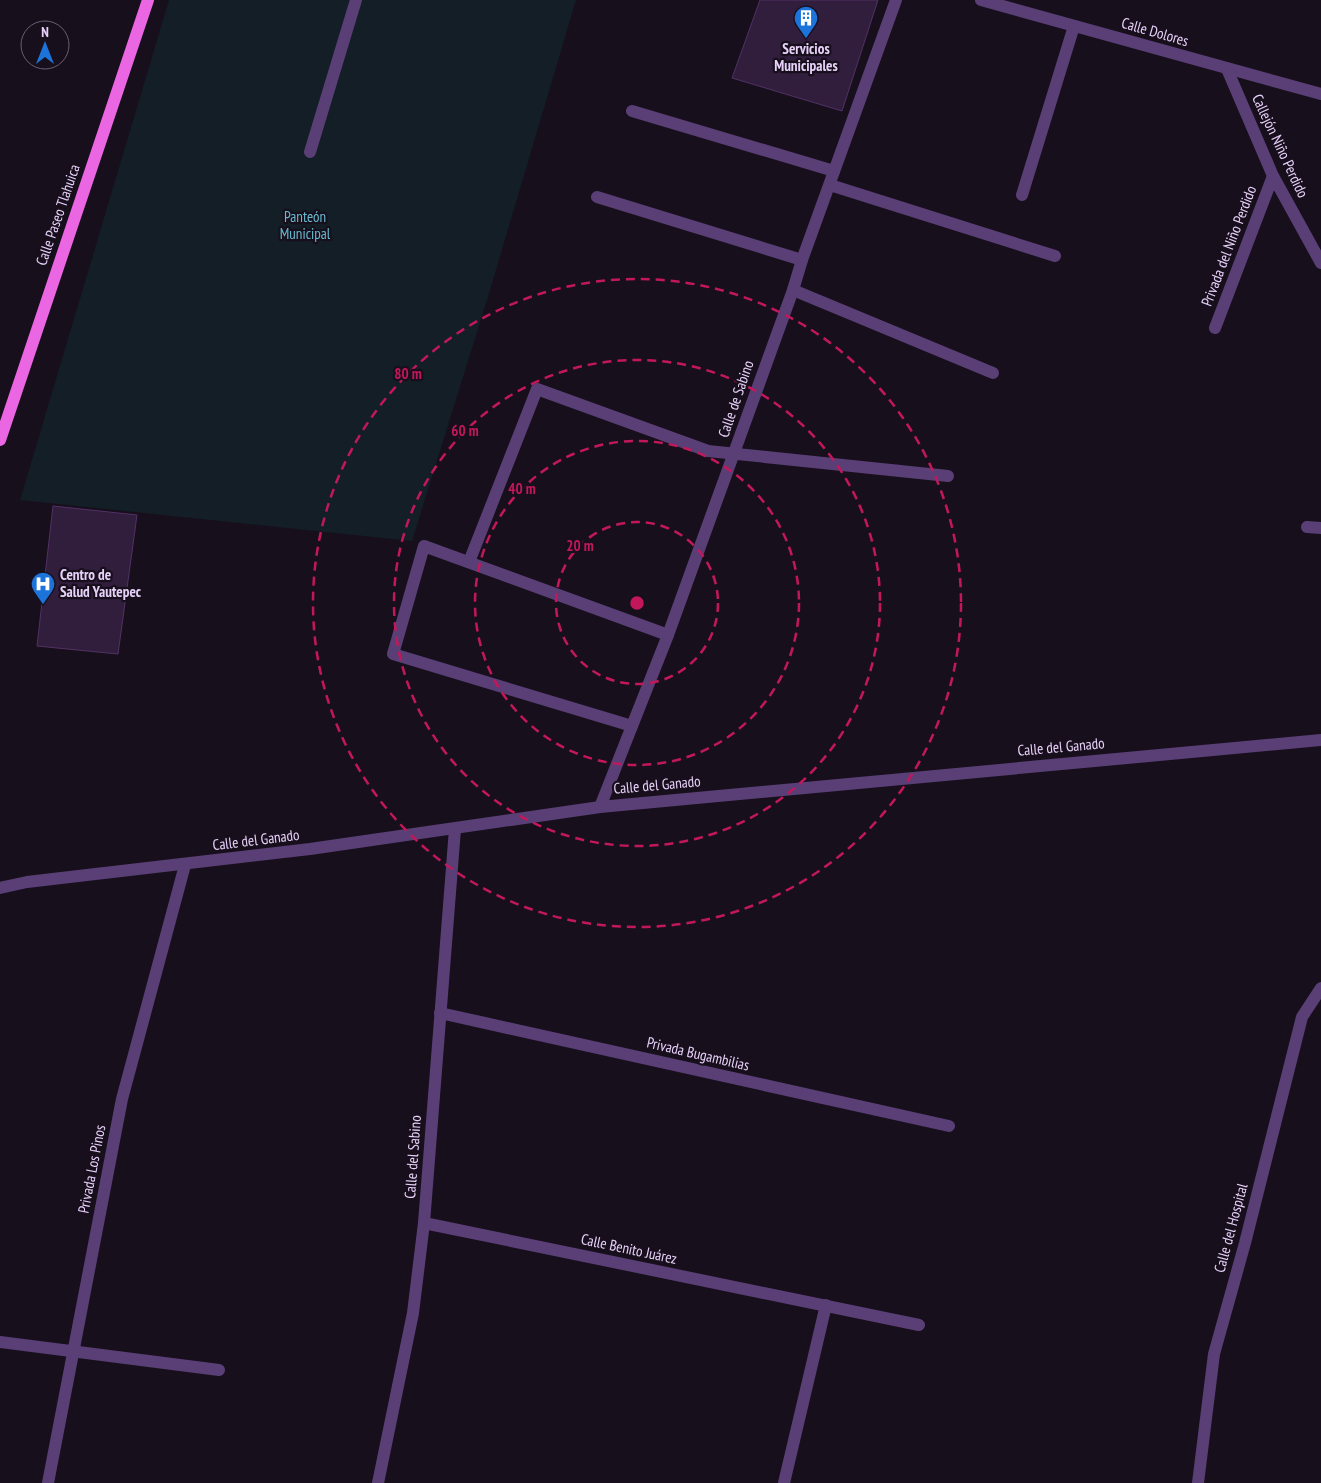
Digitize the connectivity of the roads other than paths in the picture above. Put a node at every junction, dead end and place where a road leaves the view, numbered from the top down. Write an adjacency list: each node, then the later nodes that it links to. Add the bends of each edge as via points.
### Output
1 (148, 0): 21 (main road, Calle Paseo Tlahuica)
2 (356, 0): 9 (street)
3 (896, 0): 10 (street, Calle de Sabino)
4 (981, 0): 5 (street, Calle Dolores)
5 (1074, 26): 6 (street, Calle Dolores); 13 (street)
6 (1227, 69): 7 (street, Calle Dolores); 11 (street, Callejón Niño Perdido)
7 (1321, 94)
8 (632, 111): 10 (street)
9 (310, 152)
10 (834, 171): 12 (street, Calle de Sabino)
11 (1274, 176): 17 (street, Callejón Niño Perdido); 19 (street, Privada del Niño Perdido)
12 (830, 185): 15 (street); 16 (street, Calle de Sabino)
13 (1022, 195)
14 (597, 197): 16 (street)
15 (1055, 256)
16 (802, 260): 18 (street, Calle de Sabino)
17 (1321, 263)
18 (793, 290): 20 (street); 23 (street, Calle de Sabino)
19 (1215, 328)
20 (993, 373)
21 (3, 417): 22 (main road, Calle Paseo Tlahuica)
22 (0, 440)
23 (734, 454): 24 (street); 27 (street, via 708,451 537,389); 28 (street, Calle de Sabino)
24 (948, 476)
25 (1307, 527): 26 (street)
26 (1321, 528)
27 (469, 562): 28 (street); 29 (street, via 424,546 393,654)
28 (668, 635): 29 (street, Calle de Sabino)
29 (632, 726): 31 (street, Calle de Sabino)
30 (1321, 740): 31 (street, Calle del Ganado)
31 (600, 807): 32 (street, Calle del Ganado)
32 (455, 829): 33 (street, Calle del Ganado); 36 (street, Calle del Sabino)
33 (185, 865): 34 (street, Calle del Ganado, via 27,882); 42 (street, Privada Los Pinos, via 122,1099)
34 (0, 888)
35 (1321, 988): 47 (street, Calle del Hospital, via 1302,1017 1214,1354)
36 (440, 1013): 37 (street, Privada Bugambilias); 38 (street, Calle del Sabino)
37 (949, 1126)
38 (424, 1223): 39 (street, Calle Benito Juárez); 45 (street, Calle del Sabino, via 413,1313)
39 (826, 1306): 40 (street, Calle Benito Juárez); 46 (street)
40 (919, 1325)
41 (0, 1342): 42 (street)
42 (73, 1353): 43 (street); 44 (street, Privada Los Pinos)
43 (219, 1370)
44 (48, 1483)
45 (378, 1483)
46 (784, 1483)
47 (1198, 1483)

